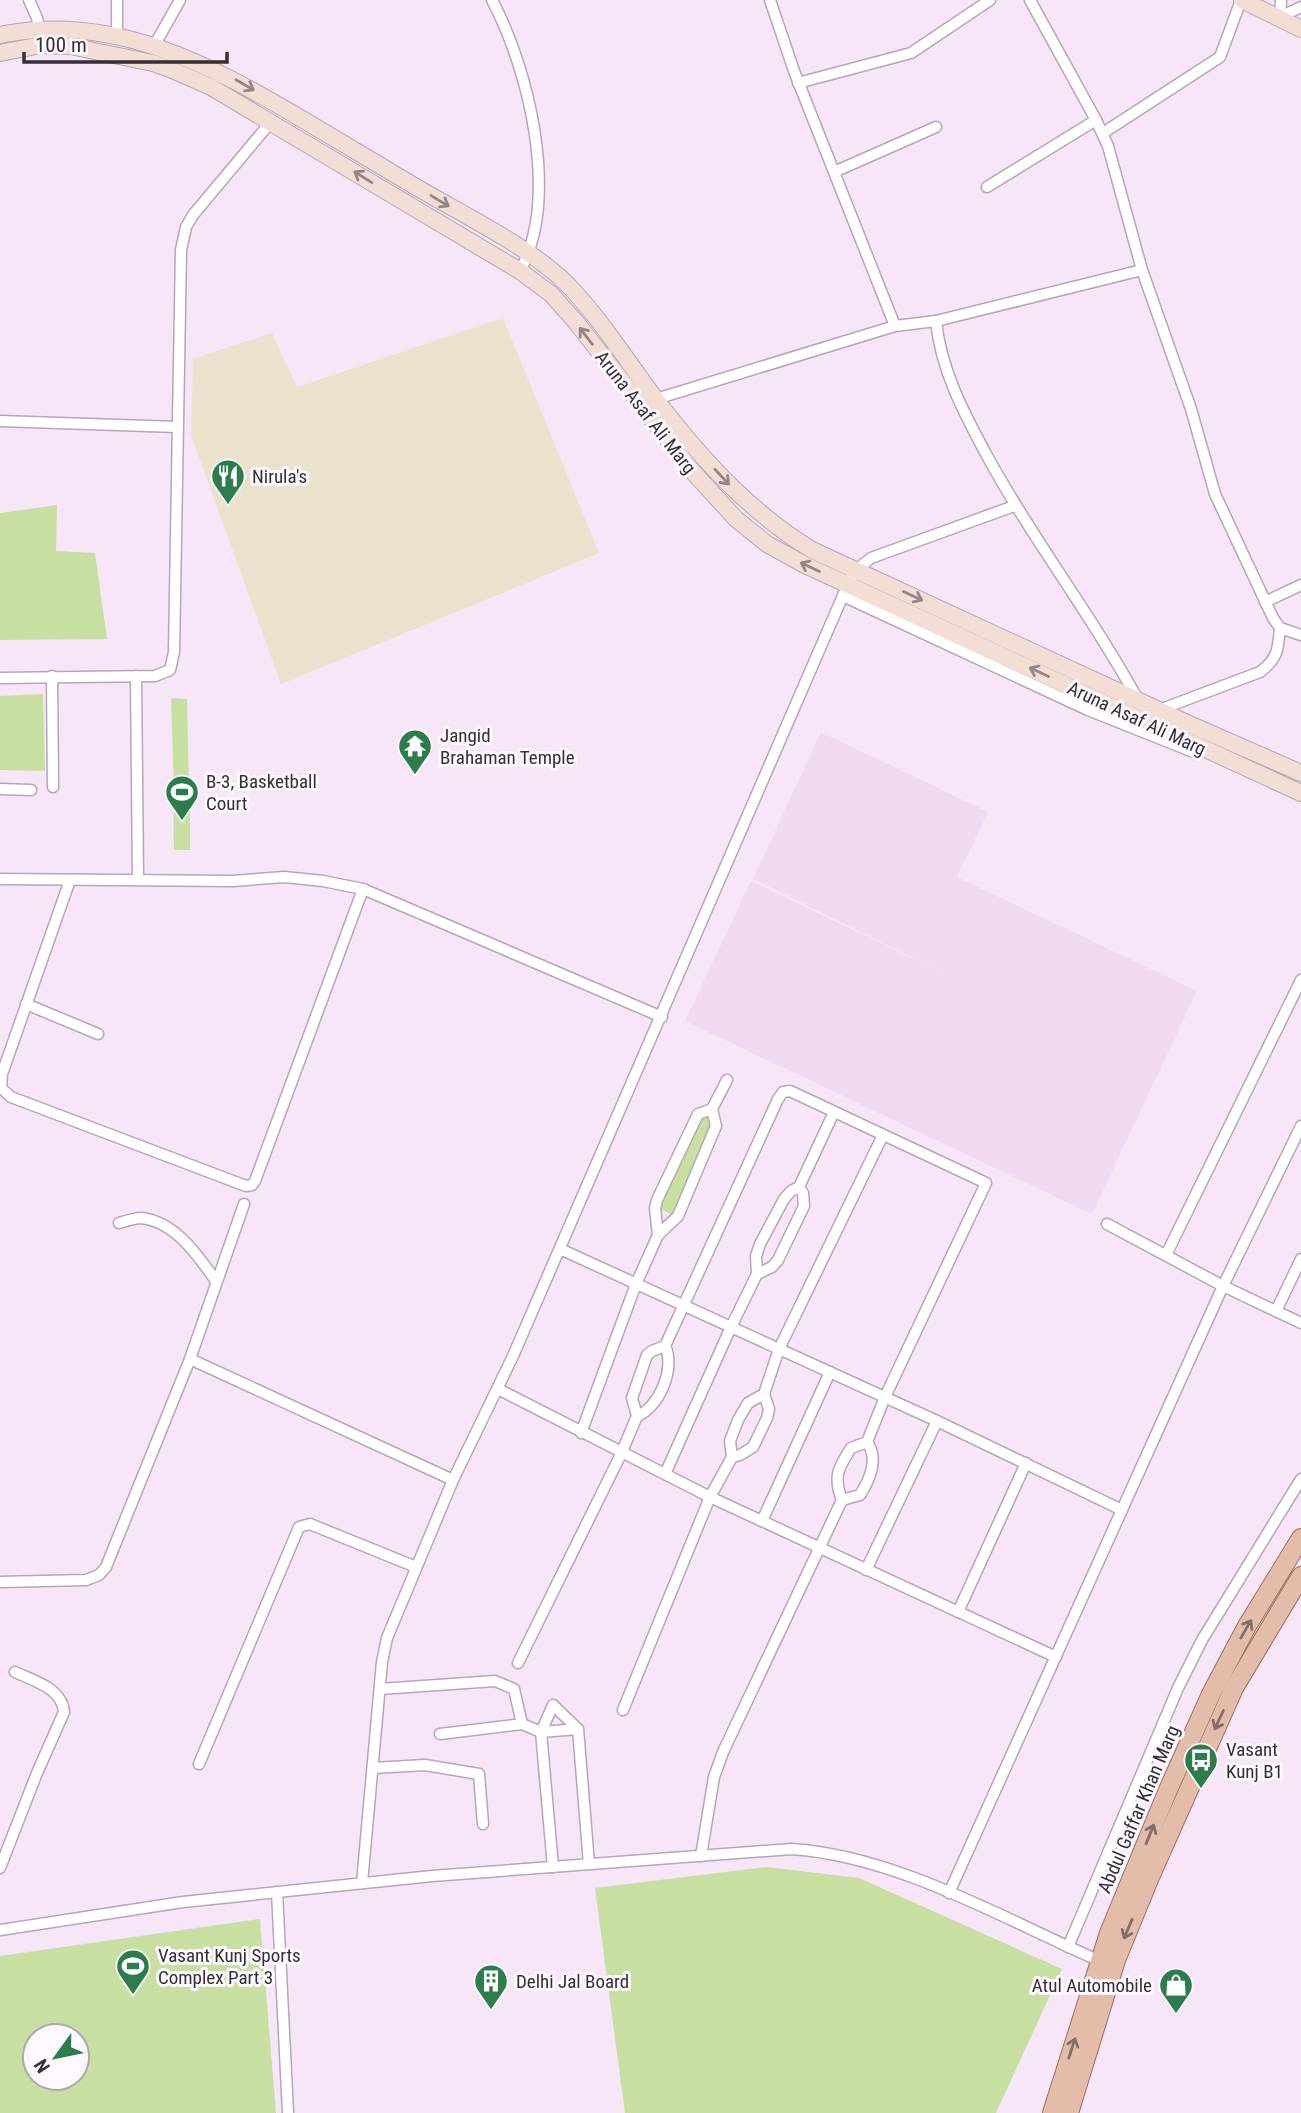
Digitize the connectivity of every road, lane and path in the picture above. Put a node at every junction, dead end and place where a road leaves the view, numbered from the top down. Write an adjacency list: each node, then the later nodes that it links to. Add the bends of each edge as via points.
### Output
1 (29, 0): 12 (street)
2 (117, 0): 15 (street)
3 (180, 0): 17 (street)
4 (492, 0): 26 (street, via 521,68 536,147 537,220)
5 (770, 0): 19 (street)
6 (990, 0): 19 (street, via 911,53)
7 (1030, 0): 20 (street)
8 (1241, 0): 11 (main road); 23 (street, via 1220,57)
9 (1282, 0): 11 (street)
10 (1301, 7): 11 (street)
11 (1280, 17): 13 (main road)
12 (40, 29): 14 (main road, Aruna Asaf Ali Marg); 15 (main road, Aruna Asaf Ali Marg); 16 (street)
13 (1301, 29)
14 (0, 35)
15 (117, 37): 17 (main road, Aruna Asaf Ali Marg)
16 (42, 46): 18 (main road, Aruna Asaf Ali Marg); 21 (main road, Aruna Asaf Ali Marg, via 153,62 211,87)
17 (154, 46): 26 (main road, Aruna Asaf Ali Marg, one-way to 26, via 237,81)
18 (0, 53)
19 (798, 82): 24 (street)
20 (1096, 120): 23 (street); 25 (street)
21 (270, 123): 28 (main road, Aruna Asaf Ali Marg, one-way to 21); 33 (street, via 186,227 181,250)
22 (936, 127): 24 (street)
23 (1103, 134): 27 (street)
24 (834, 173): 30 (street)
25 (986, 187)
26 (529, 254): 28 (street); 31 (main road, Aruna Asaf Ali Marg, via 577,295)
27 (1142, 270): 29 (street); 37 (street, via 1191,409 1215,494)
28 (520, 271): 35 (main road, Aruna Asaf Ali Marg, one-way to 28, via 785,555 736,519 693,472 576,322 551,294)
29 (936, 321): 30 (street); 34 (street, via 942,359 957,398)
30 (895, 327): 31 (street)
31 (656, 400): 35 (main road, Aruna Asaf Ali Marg, one-way to 35, via 742,498)
32 (0, 421): 33 (street)
33 (177, 427): 41 (street, via 173,662 162,674)
34 (1014, 506): 35 (street, via 871,558); 43 (street)
35 (849, 583): 43 (main road, Aruna Asaf Ali Marg, one-way to 43); 49 (main road, Aruna Asaf Ali Marg, one-way to 35); 50 (street, via 1088,710); 58 (street)
36 (1301, 585): 37 (street)
37 (1265, 602): 38 (street)
38 (1280, 628): 39 (street); 44 (street, via 1273,661 1260,672)
39 (1301, 635)
40 (52, 676): 41 (street); 42 (street); 46 (street)
41 (136, 676): 53 (street)
42 (0, 678)
43 (1138, 701): 44 (main road, Aruna Asaf Ali Marg)
44 (1158, 710): 45 (main road, Aruna Asaf Ali Marg)
45 (1301, 773)
46 (53, 787)
47 (0, 789): 48 (street)
48 (31, 790)
49 (1301, 793)
50 (1301, 800)
51 (0, 879): 52 (street)
52 (70, 880): 53 (street); 57 (street)
53 (138, 880): 54 (street, via 284,877)
54 (363, 889): 57 (street, via 255,1181 249,1186 5,1093 2,1074); 58 (street)
55 (1301, 980): 56 (street)
56 (1298, 997): 71 (street)
57 (26, 1004): 59 (street)
58 (662, 1017): 70 (street)
59 (98, 1034)
60 (727, 1080): 61 (street)
61 (712, 1109): 69 (street, via 716,1126 678,1216); 69 (street, via 698,1114 657,1200)
62 (834, 1112): 64 (street); 65 (street); 77 (street, via 790,1091 780,1095)
63 (1301, 1126): 76 (street)
64 (884, 1135): 82 (street); 87 (street, via 986,1183)
65 (799, 1186): 73 (street, via 784,1199 760,1244); 73 (street, via 804,1206 778,1260)
66 (244, 1204): 74 (street)
67 (120, 1223): 74 (street, via 141,1218 163,1226 189,1244)
68 (1107, 1224): 71 (street)
69 (659, 1235): 75 (street)
70 (560, 1249): 75 (street); 85 (street)
71 (1166, 1255): 76 (street)
72 (1301, 1259): 78 (street)
73 (757, 1275): 80 (street)
74 (216, 1281): 83 (street)
75 (636, 1284): 77 (street); 90 (street)
76 (1223, 1286): 78 (street); 100 (street)
77 (684, 1306): 80 (street); 81 (street)
78 (1276, 1311): 79 (street)
79 (1301, 1323)
80 (731, 1327): 82 (street); 95 (street)
81 (665, 1346): 88 (street, via 669,1370 650,1409); 88 (street, via 648,1355 638,1379 632,1401)
82 (779, 1349): 84 (street); 86 (street)
83 (190, 1359): 97 (street); 107 (street, via 106,1567 86,1580)
84 (830, 1372): 87 (street); 101 (street)
85 (498, 1390): 90 (street); 97 (street)
86 (764, 1394): 93 (street, via 748,1403 738,1420 730,1441); 93 (street, via 769,1409 753,1447)
87 (885, 1397): 89 (street); 91 (street)
88 (637, 1416): 92 (street)
89 (937, 1421): 94 (street); 105 (street)
90 (581, 1433): 92 (street)
91 (867, 1442): 99 (street, via 851,1448 840,1468 836,1485); 99 (street, via 874,1458 865,1487 860,1495)
92 (621, 1454): 95 (street); 110 (street)
93 (732, 1457): 98 (street)
94 (1026, 1464): 100 (street); 108 (street)
95 (665, 1474): 98 (street)
96 (1301, 1479): 129 (street, via 1202,1640 1178,1688)
97 (453, 1480): 104 (street)
98 (710, 1497): 101 (street); 113 (street)
99 (842, 1500): 103 (street)
100 (1122, 1510): 109 (street)
101 (762, 1521): 103 (street)
102 (1301, 1538): 130 (main road, Abdul Gaffar Khan Marg, one-way to 102, via 1211,1694)
103 (818, 1548): 105 (street); 121 (street, via 723,1752 714,1777)
104 (416, 1567): 112 (street, via 387,1638); 118 (street, via 310,1524 299,1527)
105 (866, 1570): 108 (street)
106 (1301, 1576): 133 (main road, Abdul Gaffar Khan Marg, one-way to 133, via 1234,1688 1150,1877 1116,1960)
107 (0, 1582)
108 (958, 1612): 109 (street)
109 (1056, 1657): 127 (street)
110 (518, 1663)
111 (15, 1672): 124 (street, via 53,1690 64,1712)
112 (380, 1689): 114 (street, via 495,1681 514,1689); 119 (street)
113 (623, 1710)
114 (522, 1724): 116 (street); 117 (street)
115 (578, 1729): 116 (street); 116 (street, via 553,1705); 122 (street)
116 (541, 1732): 123 (street)
117 (440, 1734)
118 (198, 1764)
119 (373, 1768): 120 (street, via 425,1765 479,1774); 125 (street)
120 (483, 1824)
121 (701, 1856): 122 (street); 127 (street, via 817,1851 843,1855)
122 (589, 1864): 123 (street)
123 (553, 1867): 125 (street)
124 (0, 1868)
125 (362, 1883): 126 (street)
126 (277, 1892): 128 (street); 131 (street)
127 (949, 1893): 129 (street)
128 (0, 1930)
129 (1068, 1947): 130 (street)
130 (1100, 1961): 132 (main road, Abdul Gaffar Khan Marg, one-way to 130)
131 (288, 2113)
132 (1052, 2113)
133 (1069, 2113)

